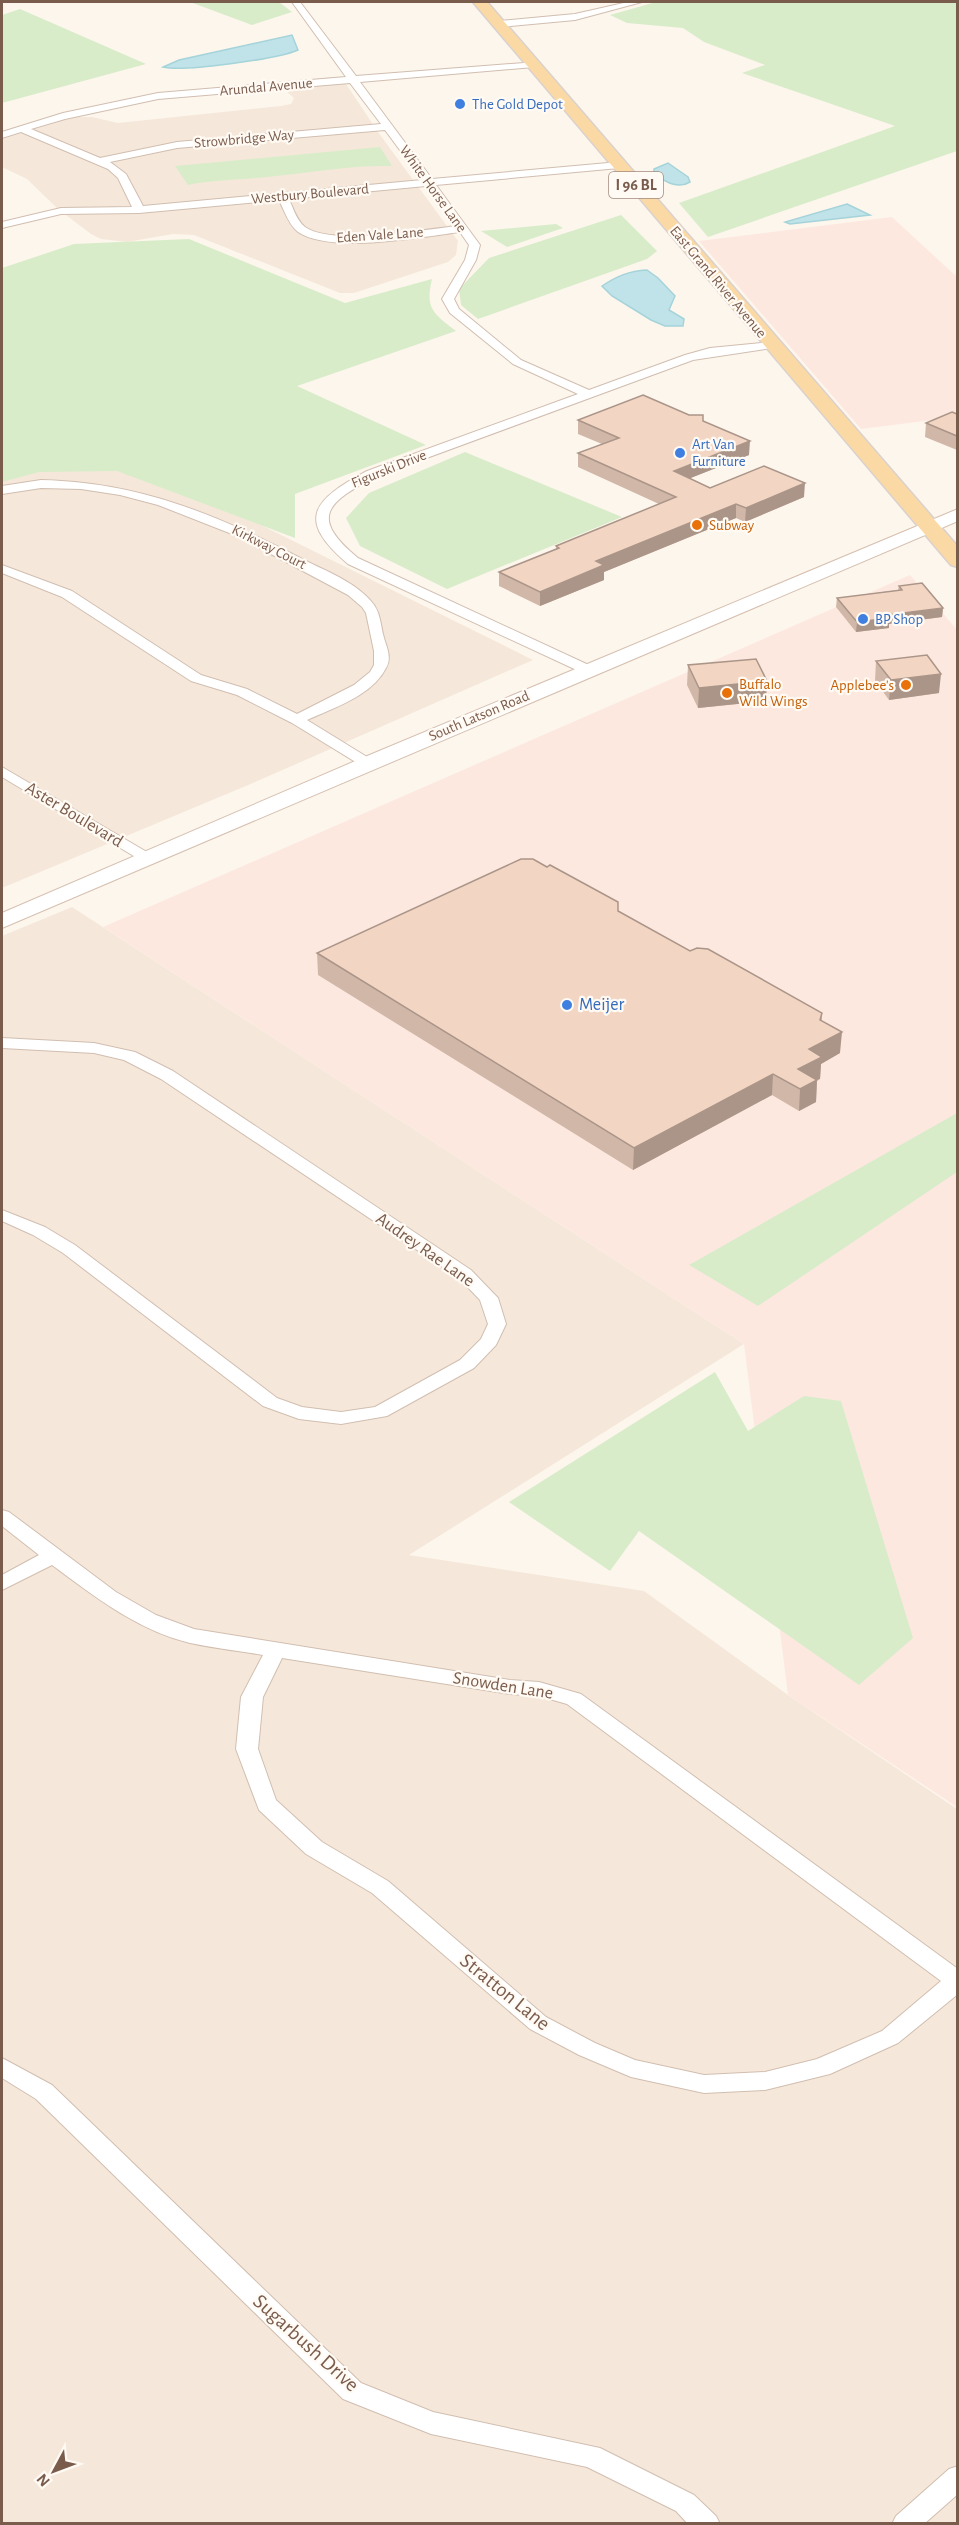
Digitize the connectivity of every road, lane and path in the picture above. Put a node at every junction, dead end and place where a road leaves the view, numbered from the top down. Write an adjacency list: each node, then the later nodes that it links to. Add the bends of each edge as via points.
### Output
1 (296, 2): 6 (street, White Horse Lane)
2 (480, 2): 4 (main road, East Grand River Avenue / I 96 BL)
3 (637, 2): 4 (street, via 575,17)
4 (500, 24): 5 (main road, East Grand River Avenue / I 96 BL)
5 (534, 64): 6 (street, Arundal Avenue); 11 (main road, East Grand River Avenue / I 96 BL)
6 (353, 79): 7 (street, White Horse Lane); 8 (street, Arundal Avenue, via 158,96)
7 (387, 127): 10 (street, Strowbridge Way, via 177,145); 12 (street, White Horse Lane)
8 (22, 129): 9 (street, Arundal Avenue); 10 (street)
9 (2, 135)
10 (102, 161): 14 (street, via 122,176)
11 (619, 165): 12 (street, Westbury Boulevard); 17 (main road, East Grand River Avenue / I 96 BL)
12 (428, 183): 13 (street, Westbury Boulevard); 16 (street, White Horse Lane)
13 (283, 197): 14 (street, Westbury Boulevard); 16 (street, Eden Vale Lane, via 302,230 324,238)
14 (139, 210): 15 (street, Westbury Boulevard, via 61,212)
15 (2, 225)
16 (462, 229): 18 (street, White Horse Lane, via 475,245 474,256 451,288 448,299 454,311 517,362)
17 (772, 345): 18 (street, Figurski Drive, via 689,357); 21 (main road, East Grand River Avenue / I 96 BL)
18 (588, 394): 24 (street, Figurski Drive, via 371,474 344,488 328,502 320,520 324,535 353,561)
19 (2, 490): 25 (street, Kirkway Court, via 60,484 107,489 172,506 262,542 344,586 371,610 384,654 376,674 350,693)
20 (957, 514): 21 (main road, South Latson Road)
21 (928, 526): 22 (main road, East Grand River Avenue / I 96 BL); 24 (main road, South Latson Road)
22 (957, 561)
23 (2, 569): 25 (street, via 67,594 196,678 242,692)
24 (588, 669): 26 (main road, South Latson Road)
25 (297, 720): 26 (street)
26 (367, 763): 28 (main road, South Latson Road)
27 (2, 771): 28 (street, Aster Boulevard)
28 (147, 858): 29 (main road, South Latson Road)
29 (2, 921)
30 (2, 1043): 31 (street, Audrey Rae Lane, via 94,1048 129,1056 167,1075 465,1274 489,1298 497,1324 489,1341 467,1364 380,1412 341,1418 299,1413 270,1402 69,1249)
31 (2, 1215)
32 (2, 1517): 33 (street, Snowden Lane)
33 (53, 1556): 34 (street); 35 (street, Snowden Lane, via 109,1597 149,1620 191,1636)
34 (2, 1583)
35 (276, 1650): 36 (street, Snowden Lane, via 539,1689 574,1699); 36 (street, Stratton Lane, via 252,1698 247,1749 267,1804 314,1848 380,1887 538,2023 587,2049 631,2068 704,2084 765,2081 822,2067 890,2037)
36 (957, 1982)
37 (2, 2067): 39 (street, Sugarbush Drive, via 44,2092 352,2391 431,2422 591,2456 685,2503)
38 (957, 2477): 40 (street)
39 (707, 2523)
40 (905, 2523)

